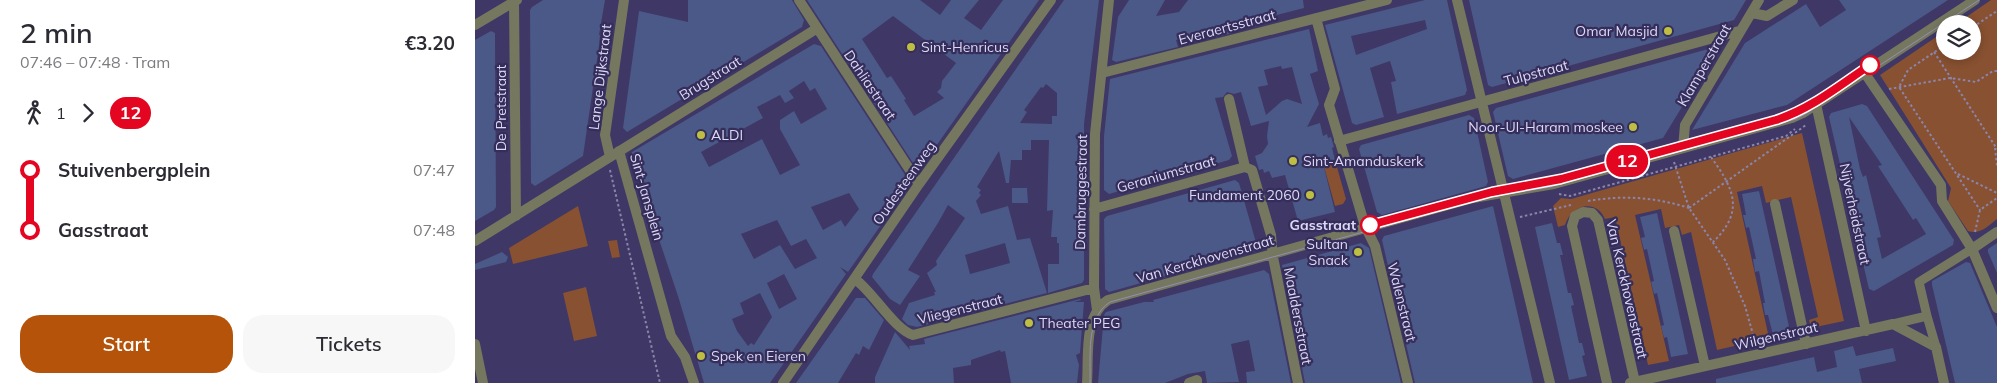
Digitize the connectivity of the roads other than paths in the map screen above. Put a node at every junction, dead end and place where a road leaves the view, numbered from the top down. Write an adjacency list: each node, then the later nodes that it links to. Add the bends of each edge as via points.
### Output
1 (515, 0): 14 (street); 31 (street, De Pretstraat)
2 (624, 0): 25 (street, Lange Dijkstraat, via 605,135)
3 (799, 0): 15 (street, Dahliastraat)
4 (1051, 0): 27 (street, Oudesteenweg)
5 (1115, 0): 11 (street)
6 (1387, 0): 13 (street, Everaertsstraat)
7 (1457, 0): 20 (street)
8 (1759, 0): 12 (street, Klamperstraat)
9 (1793, 0): 12 (street, via 1767,16)
10 (1975, 0): 17 (street, Van Kerckhovenstraat)
11 (1109, 5): 18 (street, Dambruggestraat)
12 (1751, 13): 16 (street, Klamperstraat)
13 (1316, 18): 18 (street, Everaertsstraat); 22 (street, Walenstraat, via 1335,89 1329,105)
14 (475, 25)
15 (816, 29): 24 (street, Brugstraat); 27 (street, Dahliastraat)
16 (1739, 32): 20 (street, Tulpstraat); 23 (street, Klamperstraat, via 1685,124)
17 (1864, 72): 21 (street, Van Kerckhovenstraat); 36 (street, via 1941,185 1942,201)
18 (1103, 73): 30 (street, Dambruggestraat, via 1095,134)
19 (1229, 99): 26 (street)
20 (1482, 102): 22 (street, Tulpstraat); 28 (street)
21 (1816, 104): 23 (street, Van Kerckhovenstraat, via 1792,118); 44 (street, Nijverheidstraat)
22 (1339, 141): 32 (street, Walenstraat)
23 (1683, 148): 28 (street, Van Kerckhovenstraat, via 1554,184)
24 (619, 151): 25 (street, Sint-Jansplein); 51 (street, Sint-Jansplein, via 671,336 685,357)
25 (610, 158): 31 (street, Sint-Jansplein)
26 (1245, 167): 30 (street, Geraniumstraat); 37 (street, Maaldersstraat, via 1253,170)
27 (919, 184): 38 (street, Oudesteenweg)
28 (1504, 192): 32 (street, Van Kerckhovenstraat); 58 (street)
29 (1775, 204): 46 (street)
30 (1094, 209): 39 (street, Dambruggestraat)
31 (516, 216): 35 (street, Sint-Jansplein)
32 (1366, 228): 37 (street, Van Kerckhovenstraat); 57 (street, Walenstraat, via 1375,246)
33 (1674, 231): 48 (street)
34 (1997, 232): 36 (street)
35 (475, 242)
36 (1972, 249): 40 (street); 42 (street, via 1919,282)
37 (1273, 254): 41 (street, Van Kerckhovenstraat, via 1109,300); 56 (street, Maaldersstraat)
38 (855, 278): 39 (street, Vliegenstraat, via 903,330 913,335); 52 (street, Oudesteenweg)
39 (1093, 288): 41 (street, Dambruggestraat)
40 (1997, 308)
41 (1097, 310): 53 (street, Dambruggestraat, via 1091,327)
42 (1927, 316): 43 (street, Wilgenstraat); 47 (street)
43 (1893, 324): 44 (street, Wilgenstraat); 47 (street)
44 (1866, 330): 46 (street, Wilgenstraat)
45 (475, 344): 50 (street)
46 (1806, 344): 48 (street, Wilgenstraat)
47 (1936, 348): 60 (street)
48 (1705, 366): 49 (street, Wilgenstraat)
49 (1633, 382): 59 (street, Van Kerckhovenstraat, via 1598,220 1592,213 1583,212 1575,216 1572,226)
50 (483, 383)
51 (694, 383)
52 (783, 383)
53 (1087, 383)
54 (1189, 383): 55 (street, via 1197,380)
55 (1197, 383)
56 (1298, 383)
57 (1408, 383)
58 (1550, 383)
59 (1607, 383)
60 (1944, 383)

